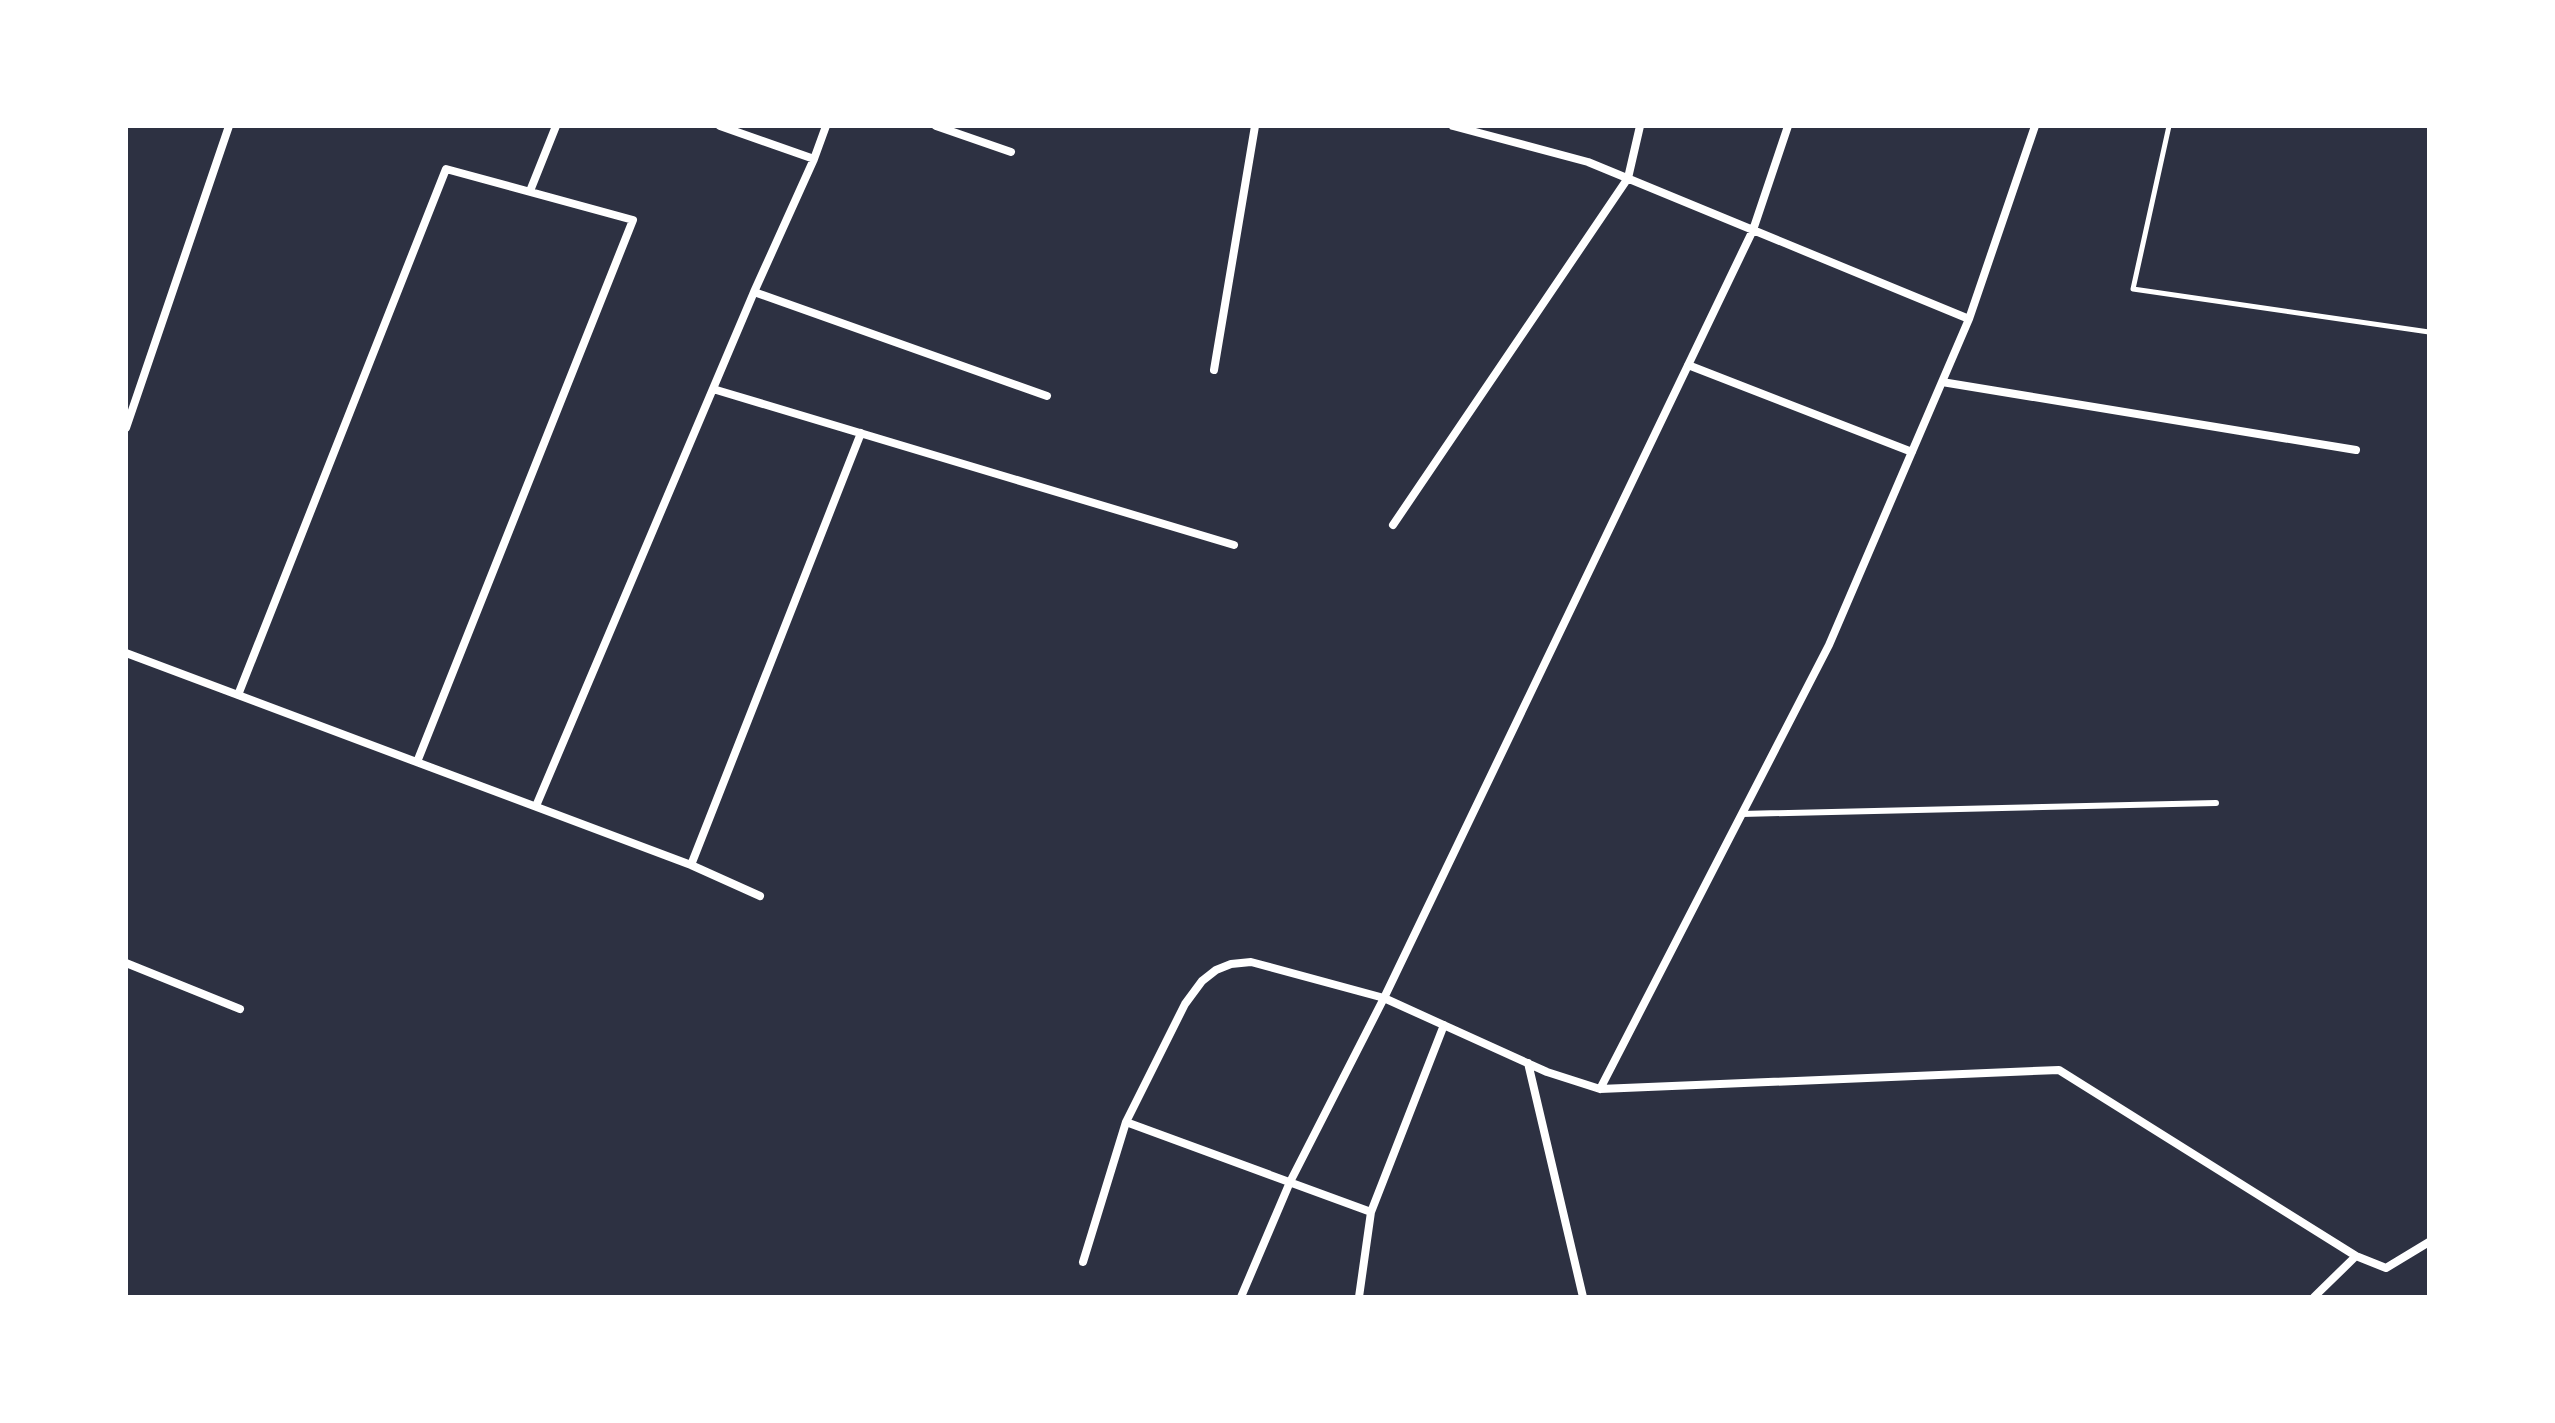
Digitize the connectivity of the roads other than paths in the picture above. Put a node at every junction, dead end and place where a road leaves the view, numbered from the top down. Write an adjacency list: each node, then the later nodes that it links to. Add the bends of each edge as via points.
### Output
1 (229, 126): 23 (street)
2 (556, 126): 14 (street)
3 (720, 126): 12 (street)
4 (826, 126): 12 (street)
5 (936, 126): 11 (street)
6 (1255, 126): 19 (street)
7 (1453, 126): 13 (street)
8 (1640, 126): 13 (street)
9 (1788, 126): 15 (street)
10 (2032, 127): 17 (street)
11 (1011, 152)
12 (814, 159): 16 (street)
13 (1628, 178): 15 (street); 27 (street)
14 (530, 191): 30 (street, via 446,169); 31 (street, via 633,220)
15 (1753, 230): 17 (street); 18 (street)
16 (754, 292): 21 (street); 22 (street)
17 (1969, 319): 20 (street)
18 (1688, 365): 26 (street); 38 (street)
19 (1214, 370)
20 (1942, 382): 25 (street); 26 (street)
21 (713, 389): 24 (street); 33 (street)
22 (1047, 396)
23 (126, 428)
24 (861, 433): 28 (street); 35 (street)
25 (2356, 450)
26 (1912, 452): 34 (street, via 1829,645)
27 (1393, 525)
28 (1234, 545)
29 (126, 653): 30 (street)
30 (238, 695): 31 (street)
31 (417, 762): 33 (street)
32 (2216, 803): 34 (lane)
33 (536, 806): 35 (street)
34 (1742, 814): 42 (street)
35 (691, 865): 36 (street)
36 (760, 896)
37 (126, 963): 39 (street)
38 (1384, 998): 40 (street); 43 (street, via 1251,962 1216,970 1185,1004); 44 (street)
39 (240, 1009)
40 (1444, 1025): 41 (street); 45 (street)
41 (1528, 1063): 42 (street); 51 (street)
42 (1600, 1089): 47 (street, via 2059,1070)
43 (1126, 1122): 44 (street); 48 (street)
44 (1290, 1182): 45 (street); 49 (street)
45 (1371, 1212): 50 (street)
46 (2429, 1242): 47 (street, via 2386,1268)
47 (2356, 1256): 52 (street)
48 (1083, 1262)
49 (1241, 1297)
50 (1359, 1297)
51 (1583, 1297)
52 (2314, 1297)

